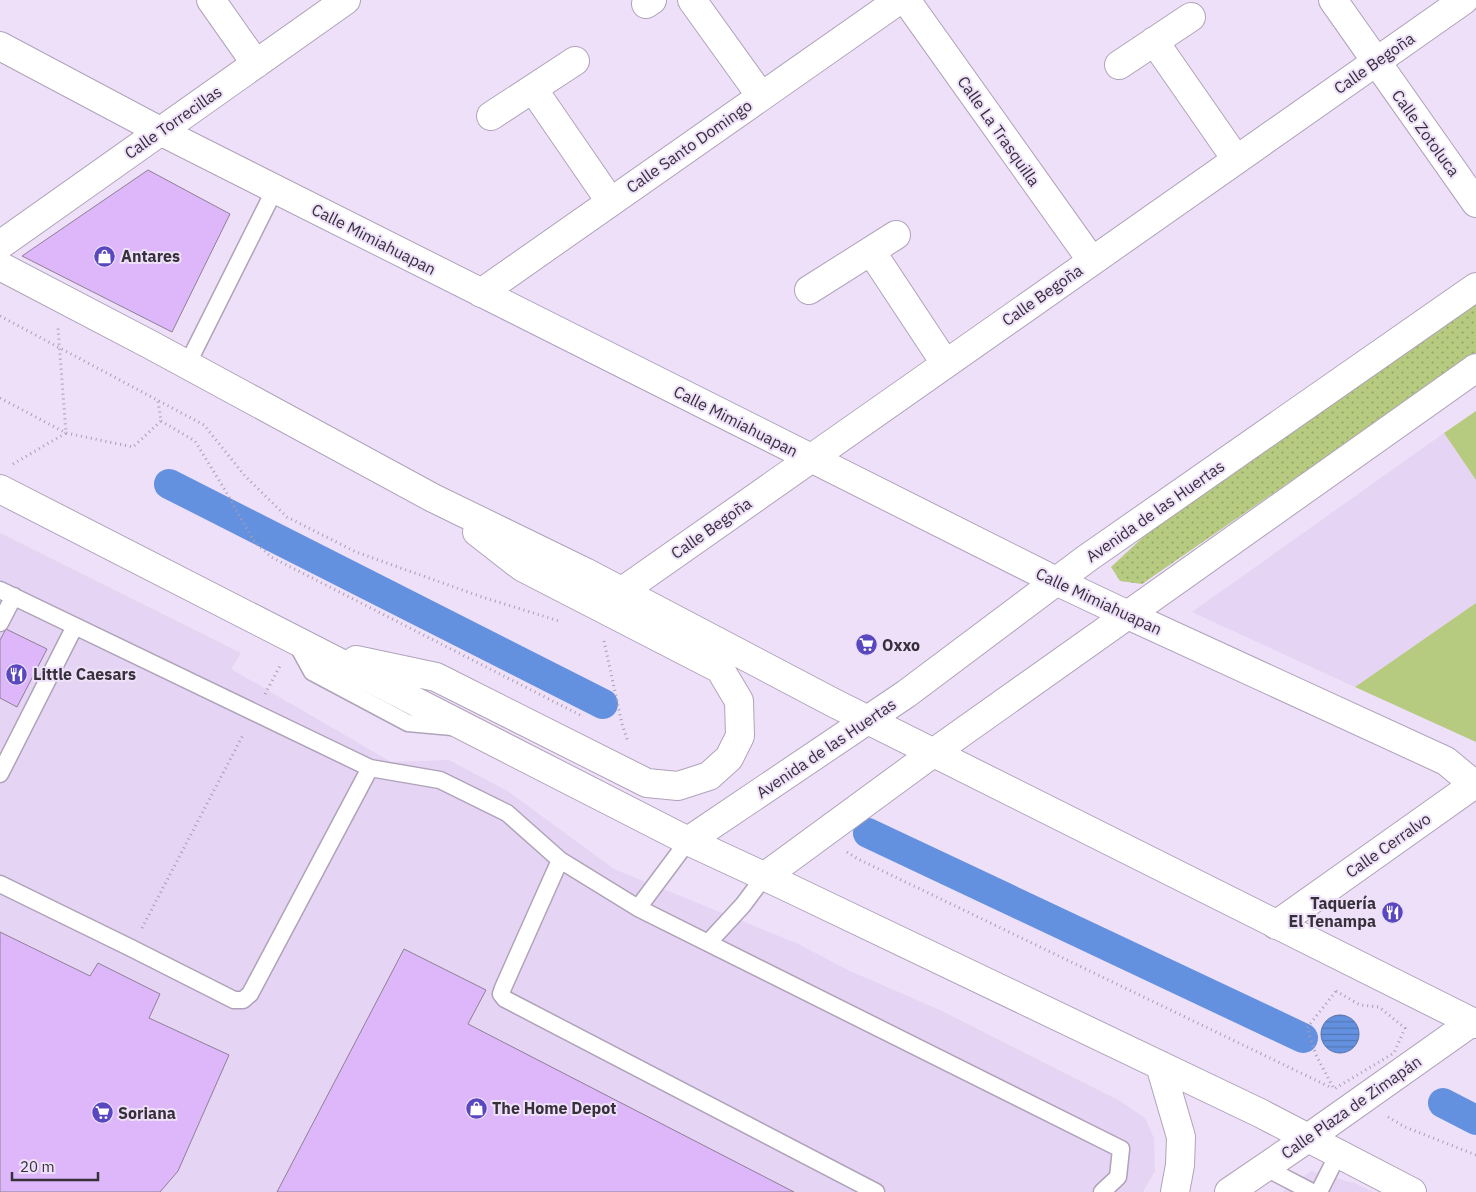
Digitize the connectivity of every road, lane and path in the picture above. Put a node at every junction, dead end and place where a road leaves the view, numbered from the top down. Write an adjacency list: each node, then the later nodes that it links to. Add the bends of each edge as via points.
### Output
1 (211, 0): 13 (street)
2 (346, 0): 13 (street, Calle Torrecillas)
3 (692, 0): 16 (street)
4 (899, 0): 16 (street, Calle Santo Domingo)
5 (906, 0): 26 (street, Calle La Trasquilla)
6 (1332, 0): 12 (street, Calle Zotoluca)
7 (1464, 0): 12 (street, Calle Begoña)
8 (1191, 17): 9 (street)
9 (1154, 41): 14 (street); 19 (street)
10 (0, 46): 18 (street, Calle Mimiahuapan)
11 (576, 61): 15 (street)
12 (1376, 62): 19 (street, Calle Begoña); 22 (street, Calle Zotoluca)
13 (256, 64): 18 (street, Calle Torrecillas)
14 (1119, 65)
15 (533, 89): 17 (street); 21 (street)
16 (761, 96): 21 (street, Calle Santo Domingo)
17 (491, 116)
18 (160, 131): 20 (street, Calle Mimiahuapan); 24 (street, Calle Torrecillas)
19 (1236, 160): 26 (street, Calle Begoña)
20 (275, 189): 30 (street, Calle Mimiahuapan); 35 (lane)
21 (610, 201): 30 (street, Calle Santo Domingo)
22 (1476, 203)
23 (896, 235): 25 (street)
24 (0, 245)
25 (871, 251): 29 (street); 34 (street)
26 (1092, 261): 34 (street, Calle Begoña)
27 (0, 266): 31 (street)
28 (1476, 287): 44 (street, Avenida de las Huertas)
29 (809, 290)
30 (481, 293): 41 (street, Calle Mimiahuapan)
31 (55, 295): 33 (path); 35 (street)
32 (0, 316): 33 (path)
33 (60, 349): 38 (path); 40 (path)
34 (945, 363): 41 (street, Calle Begoña)
35 (187, 365): 43 (street)
36 (1476, 368): 47 (street)
37 (0, 398): 40 (path)
38 (158, 401): 39 (path); 49 (path, via 204,424 245,476 287,517 356,552)
39 (160, 421): 40 (path, via 133,447); 55 (path, via 195,441 253,540 271,557)
40 (66, 433): 42 (path)
41 (811, 458): 44 (street, Calle Mimiahuapan); 45 (street, Calle Begoña)
42 (4, 478): 51 (street)
43 (433, 498): 45 (street); 53 (street, via 522,567 720,668 739,701 740,736 729,758 709,776 678,786 647,783 436,677)
44 (1056, 581): 47 (street, Calle Mimiahuapan); 56 (street, Avenida de las Huertas)
45 (621, 592): 56 (street)
46 (7, 593): 48 (lane); 50 (lane)
47 (1128, 615): 59 (street); 62 (street, Calle Mimiahuapan, via 1446,761)
48 (0, 623)
49 (567, 623)
50 (75, 626): 54 (lane); 61 (lane)
51 (294, 639): 53 (street); 54 (path); 57 (lane, via 312,672 408,722)
52 (611, 640): 58 (path, via 603,636 630,750)
53 (318, 652): 57 (street)
54 (255, 713): 60 (lane); 71 (path)
55 (585, 717)
56 (868, 720): 59 (street); 64 (street, Avenida de las Huertas)
57 (470, 730): 64 (street)
58 (624, 743)
59 (933, 753): 63 (street); 69 (street)
60 (370, 768): 65 (lane, via 440,780 506,813); 71 (lane, via 250,994 243,1000 234,1000)
61 (0, 774)
62 (1475, 784): 69 (street, Calle Cerralvo)
63 (823, 833): 66 (street); 74 (path, via 858,860)
64 (688, 841): 66 (street); 68 (lane)
65 (560, 860): 68 (lane); 80 (lane, via 503,988 501,994 505,999)
66 (764, 877): 70 (lane); 73 (street)
67 (0, 884): 71 (lane)
68 (638, 908): 70 (lane)
69 (1276, 925): 72 (street)
70 (708, 943): 81 (lane, via 1122,1149 1118,1177)
71 (132, 948)
72 (1474, 1023): 75 (street, Calle Plaza de Zimapán)
73 (1160, 1065): 76 (street); 82 (street, via 1181,1137)
74 (1334, 1089): 74 (path, via 1394,1053 1405,1028 1379,1007 1360,1005 1336,991 1307,1028 1316,1055); 75 (path)
75 (1360, 1102): 76 (street, Calle Plaza de Zimapán); 78 (path, via 1405,1127)
76 (1308, 1138): 77 (street); 79 (street, Calle Plaza de Zimapán)
77 (1338, 1154): 85 (lane); 86 (street)
78 (1476, 1155)
79 (1264, 1167): 83 (street, Calle Plaza de Zimapán); 84 (lane)
80 (876, 1192)
81 (1102, 1192)
82 (1175, 1192)
83 (1229, 1192)
84 (1312, 1192)
85 (1319, 1192)
86 (1412, 1192)

